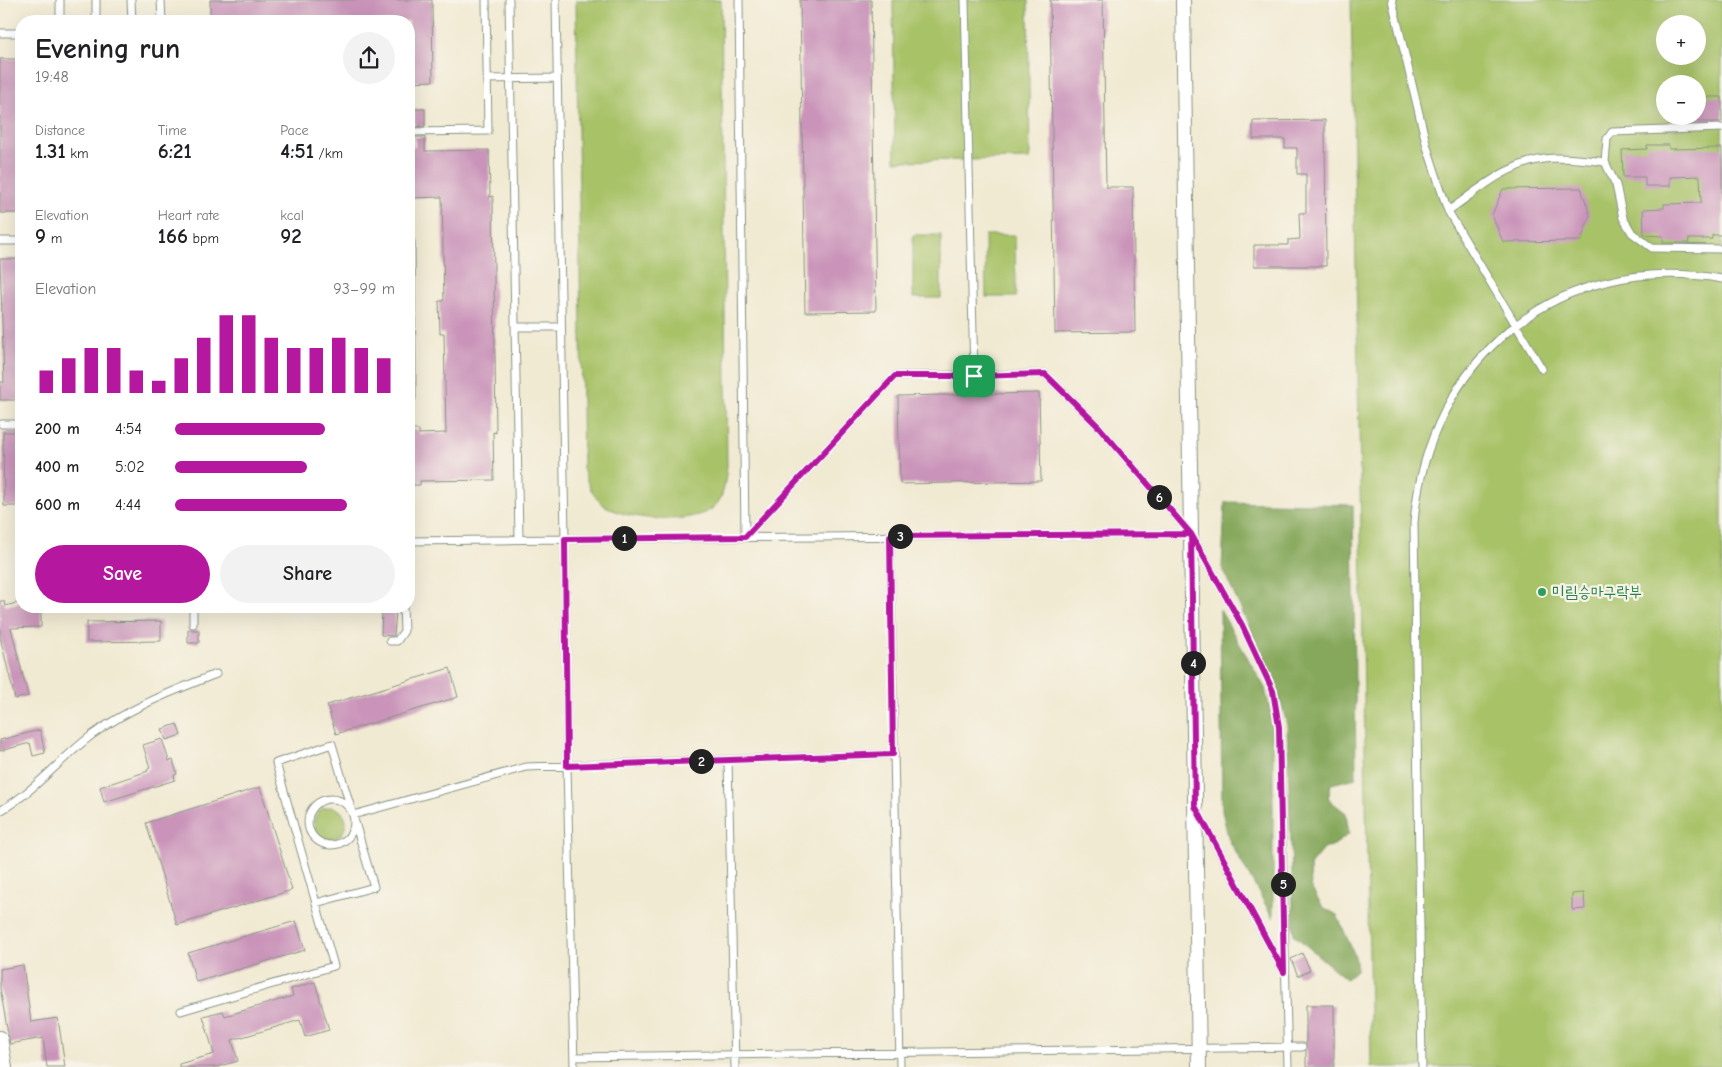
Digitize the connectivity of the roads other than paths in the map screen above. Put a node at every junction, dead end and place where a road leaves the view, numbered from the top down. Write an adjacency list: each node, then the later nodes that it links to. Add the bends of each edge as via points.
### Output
1 (60, 0): 12 (lane)
2 (96, 0): 13 (lane)
3 (131, 0): 14 (lane)
4 (161, 0): 15 (lane)
5 (486, 0): 19 (lane)
6 (509, 0): 20 (lane)
7 (556, 0): 18 (lane)
8 (739, 0): 38 (lane)
9 (965, 0): 33 (lane)
10 (1183, 0): 36 (street)
11 (1392, 0): 24 (lane, via 1427,147)
12 (60, 15)
13 (96, 15)
14 (132, 15)
15 (162, 15)
16 (0, 33): 17 (lane)
17 (15, 33)
18 (557, 78): 20 (lane); 31 (lane)
19 (487, 79): 20 (lane); 22 (lane, via 488,131)
20 (511, 79): 30 (lane)
21 (1722, 128): 23 (lane, via 1612,132 1607,139)
22 (415, 132)
23 (1605, 162): 24 (lane, via 1554,158 1519,164); 27 (lane, via 1616,185 1623,218 1632,233 1652,248)
24 (1448, 211): 29 (lane)
25 (0, 241): 26 (lane)
26 (15, 241)
27 (1722, 249)
28 (1722, 278): 29 (lane, via 1678,273 1608,281 1563,297)
29 (1515, 326): 32 (lane); 71 (lane, via 1470,370 1444,409 1426,453 1416,500)
30 (515, 327): 31 (lane); 40 (lane)
31 (561, 327): 39 (lane)
32 (1542, 369)
33 (974, 376): 36 (lane, via 1045,374 1099,427); 38 (lane, via 895,376)
34 (2, 424): 35 (lane)
35 (15, 424)
36 (1191, 534): 37 (lane); 50 (street); 56 (lane, via 1242,625 1273,691 1279,727)
37 (890, 536): 38 (lane); 47 (lane)
38 (745, 537): 39 (lane)
39 (565, 539): 40 (lane); 49 (lane)
40 (519, 540): 41 (lane)
41 (415, 541)
42 (194, 613): 44 (lane)
43 (404, 613): 45 (lane, via 404,631 397,641)
44 (193, 624)
45 (390, 641)
46 (216, 674): 51 (lane, via 156,698 91,735 16,802)
47 (893, 754): 48 (lane); 62 (lane)
48 (728, 760): 49 (lane); 63 (lane)
49 (567, 766): 52 (lane, via 506,771); 64 (lane)
50 (1195, 806): 56 (lane); 61 (street)
51 (0, 811)
52 (354, 815): 53 (lane, via 351,835 333,846 323,845); 53 (lane, via 339,800 328,798 310,809); 54 (lane, via 332,744 276,763); 55 (lane, via 374,887)
53 (308, 830): 54 (lane)
54 (297, 834): 55 (lane)
55 (316, 903): 57 (lane, via 334,966)
56 (1284, 972): 59 (lane)
57 (181, 1011)
58 (0, 1038): 65 (street)
59 (1288, 1047): 60 (lane); 61 (lane); 70 (lane)
60 (1302, 1047)
61 (1198, 1048): 62 (lane); 69 (street)
62 (899, 1052): 63 (lane); 68 (lane)
63 (734, 1054): 64 (lane); 67 (lane)
64 (574, 1057): 66 (lane)
65 (5, 1067)
66 (574, 1067)
67 (735, 1067)
68 (900, 1067)
69 (1198, 1067)
70 (1288, 1067)
71 (1422, 1067)

